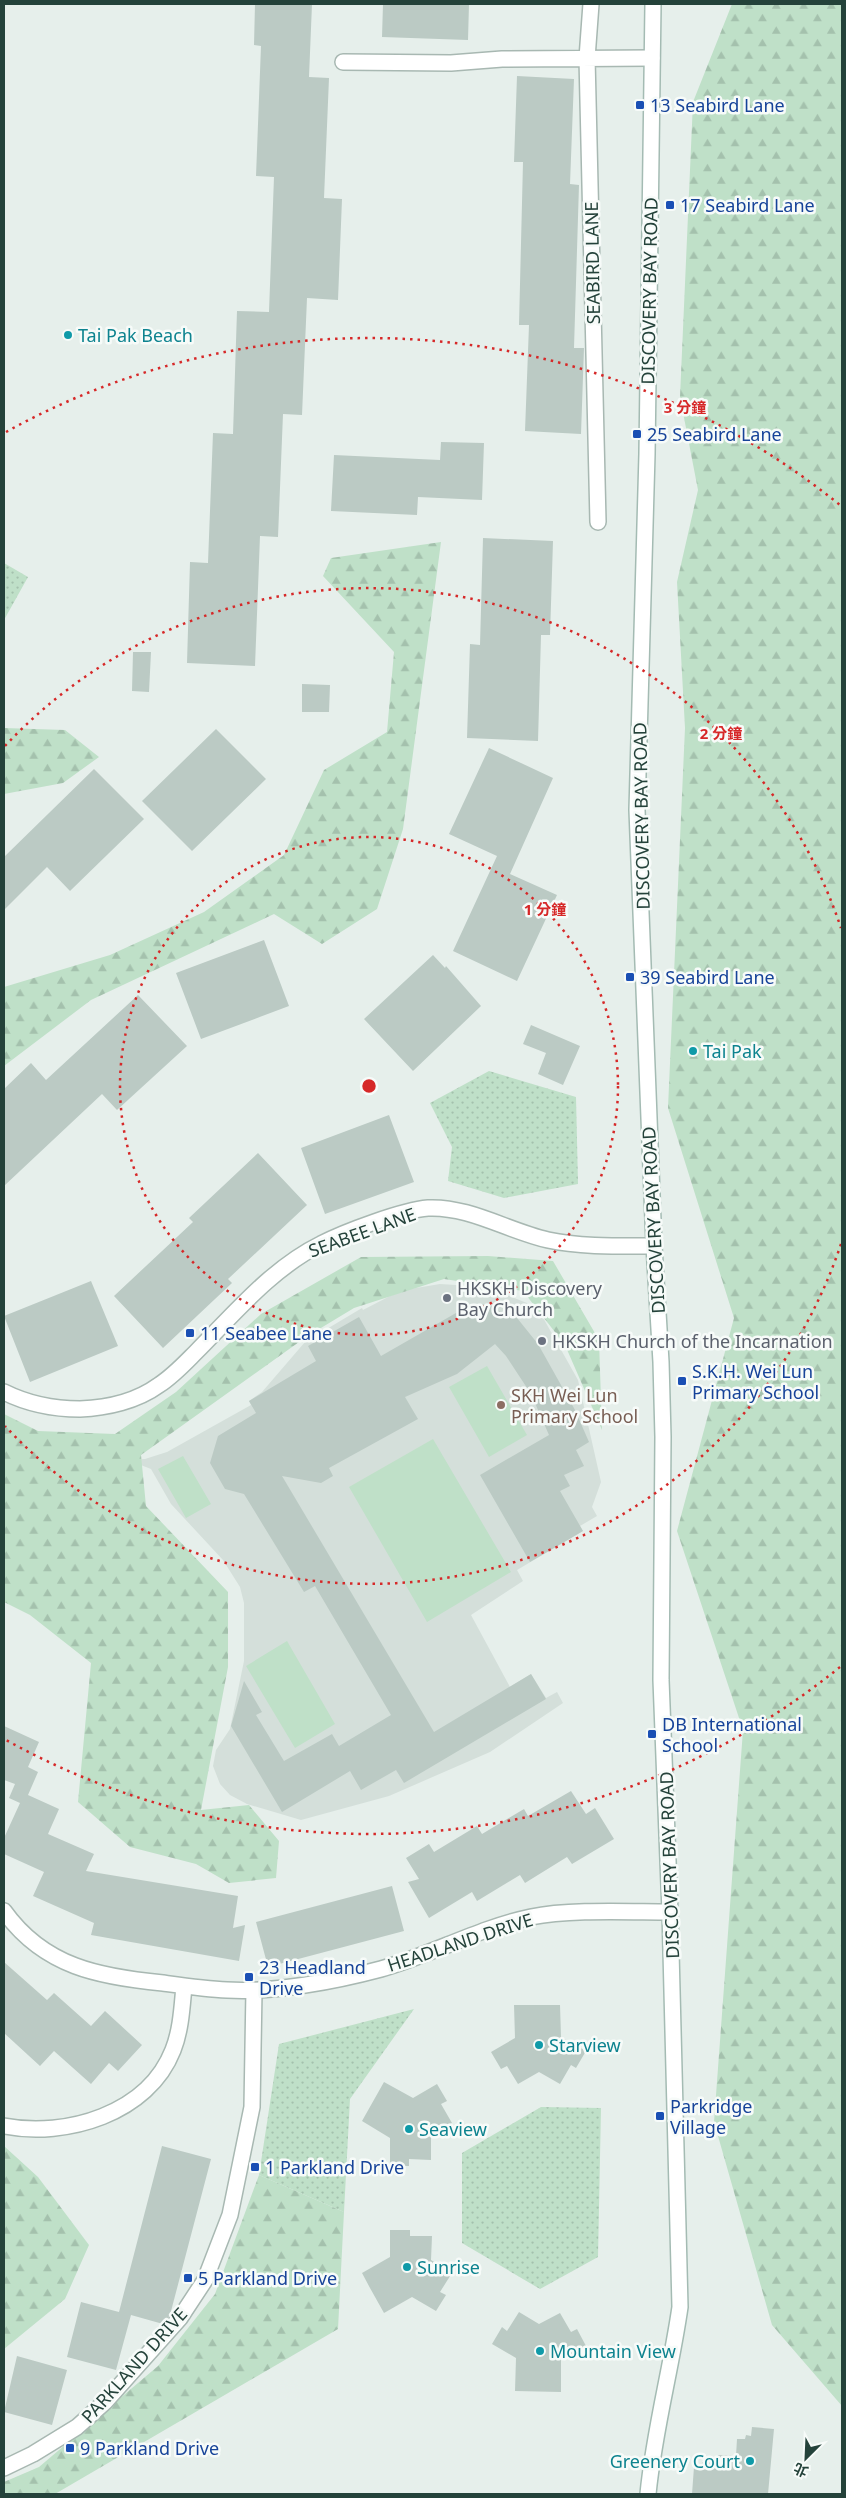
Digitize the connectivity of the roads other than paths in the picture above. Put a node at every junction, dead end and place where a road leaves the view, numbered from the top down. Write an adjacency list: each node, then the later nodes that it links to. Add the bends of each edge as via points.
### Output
1 (591, 4): 3 (street, SEABIRD LANE)
2 (653, 4): 4 (street, DISCOVERY BAY ROAD)
3 (587, 58): 4 (street); 5 (street, via 452,63); 6 (street, SEABIRD LANE)
4 (652, 58): 7 (street, DISCOVERY BAY ROAD, via 647,454 637,810)
5 (343, 62)
6 (598, 522)
7 (654, 1246): 8 (street, SEABEE LANE, via 549,1240 451,1209 427,1208 404,1213 323,1242 298,1255 173,1374 146,1393 109,1406 72,1409 40,1405); 10 (street, DISCOVERY BAY ROAD, via 662,1399 661,1680)
8 (4, 1392)
9 (4, 1911): 11 (street, HEADLAND DRIVE, via 21,1932 72,1966 108,1976)
10 (670, 1912): 12 (street, HEADLAND DRIVE, via 530,1917 383,1968 339,1979); 15 (street, DISCOVERY BAY ROAD, via 680,2307 656,2431)
11 (184, 1986): 12 (street, HEADLAND DRIVE); 13 (street, via 173,2051 158,2074 135,2097 97,2119 66,2127 31,2129)
12 (254, 1990): 14 (street, PARKLAND DRIVE, via 252,2107 230,2215 205,2280 180,2318 105,2402 77,2427)
13 (4, 2126)
14 (4, 2468)
15 (648, 2494)

